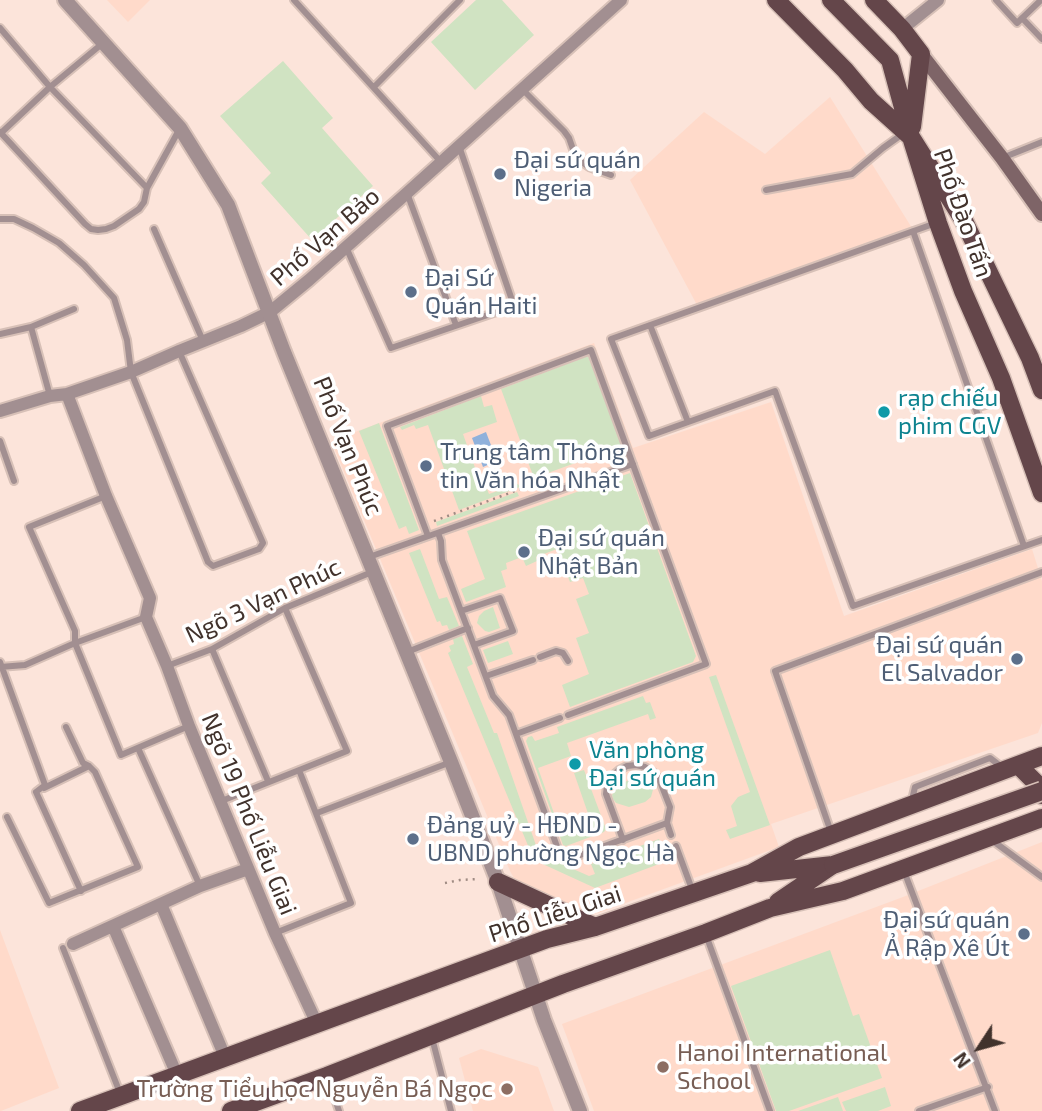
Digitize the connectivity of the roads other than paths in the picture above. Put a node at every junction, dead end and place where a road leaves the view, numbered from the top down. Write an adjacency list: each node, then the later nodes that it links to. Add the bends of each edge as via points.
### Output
1 (65, 0): 15 (street, Phố Vạn Phúc)
2 (294, 0): 18 (lane)
3 (460, 0): 18 (lane)
4 (621, 0): 19 (street, Phố Vạn Bảo)
5 (776, 0): 22 (main road, via 871,102)
6 (831, 0): 22 (main road, via 890,60)
7 (874, 0): 13 (main road)
8 (939, 0): 13 (street)
9 (996, 0): 11 (lane, via 1017,23)
10 (1041, 0): 11 (lane)
11 (1022, 18): 14 (lane)
12 (0, 28): 17 (lane)
13 (902, 29): 16 (main road)
14 (1042, 39)
15 (104, 42): 17 (lane); 20 (street, Phố Vạn Phúc)
16 (921, 54): 22 (main road); 25 (main road)
17 (50, 87): 21 (lane); 28 (lane)
18 (374, 87): 26 (lane)
19 (522, 89): 24 (street, Phố Vạn Bảo); 27 (lane, via 564,131 582,162)
20 (180, 128): 28 (lane); 38 (street, Phố Vạn Phúc, via 229,205)
21 (1, 132): 28 (lane, via 91,229 106,229 134,214 144,202)
22 (908, 134): 29 (lane, via 852,174); 33 (main road, Phố Đào Tấn); 46 (main road, Phố Đào Tấn, via 964,221)
23 (1042, 142): 25 (lane)
24 (459, 146): 26 (street, Phố Vạn Bảo); 39 (lane, via 514,306)
25 (1002, 158): 31 (main road)
26 (441, 162): 30 (street, Phố Vạn Bảo)
27 (611, 175)
28 (147, 188)
29 (766, 190)
30 (407, 193): 36 (street, Phố Vạn Bảo); 39 (lane)
31 (1042, 214)
32 (0, 219): 45 (lane, via 14,219 59,243 114,298)
33 (938, 223): 35 (lane); 49 (main road, Phố Đào Tấn)
34 (154, 229): 43 (lane)
35 (913, 231): 40 (lane); 50 (lane)
36 (346, 247): 38 (street, Phố Vạn Bảo); 39 (lane, via 391,348)
37 (75, 309): 41 (lane)
38 (270, 312): 43 (street, Phố Vạn Bảo); 62 (street, Phố Vạn Phúc)
39 (456, 325)
40 (650, 325): 52 (lane); 52 (lane, via 611,339 649,436)
41 (31, 327): 42 (lane); 48 (lane)
42 (0, 334)
43 (203, 341): 44 (street, Phố Vạn Bảo)
44 (178, 351): 45 (street, Phố Vạn Bảo); 45 (lane, via 263,543 259,549 213,566 208,562)
45 (131, 372): 47 (street, Phố Vạn Bảo)
46 (1042, 390)
47 (67, 394): 48 (street, Phố Vạn Bảo); 57 (street, Ngõ 19 Phố Liễu Giai)
48 (50, 396): 51 (street, Phố Vạn Bảo)
49 (1008, 398): 50 (lane); 56 (main road, Phố Đào Tấn)
50 (975, 408): 61 (lane)
51 (0, 411)
52 (688, 422): 61 (lane, via 775,390 853,606)
53 (0, 441): 55 (lane)
54 (633, 464): 58 (lane, Ngõ 3 Vạn Phúc); 59 (lane, via 591,349 387,426); 76 (lane, via 706,664)
55 (14, 481)
56 (1042, 493)
57 (106, 496): 66 (street, Ngõ 19 Phố Liễu Giai, via 150,598); 68 (lane, via 29,527 75,631)
58 (438, 533): 59 (lane, Ngõ 3 Vạn Phúc); 65 (lane, via 442,560)
59 (428, 536): 62 (lane, Ngõ 3 Vạn Phúc)
60 (1042, 540): 61 (lane)
61 (1024, 546)
62 (372, 564): 64 (lane, Ngõ 3 Vạn Phúc); 71 (street, Phố Vạn Phúc)
63 (1042, 572): 95 (lane, via 775,671)
64 (285, 608): 70 (lane, Ngõ 3 Vạn Phúc); 86 (lane, via 346,751)
65 (461, 611): 67 (lane); 69 (lane, via 500,597 513,632)
66 (146, 617): 68 (lane); 74 (street, Ngõ 19 Phố Liễu Giai)
67 (468, 628): 69 (lane); 71 (lane)
68 (75, 643): 73 (lane, via 25,665); 81 (lane, via 121,755)
69 (474, 645): 75 (lane)
70 (212, 649): 74 (lane, Ngõ 3 Vạn Phúc); 87 (lane)
71 (407, 652): 83 (street, Phố Vạn Phúc)
72 (568, 661): 75 (lane, via 556,652)
73 (1, 665): 88 (lane, via 45,785)
74 (167, 666): 78 (street, Ngõ 19 Phố Liễu Giai)
75 (486, 677): 80 (lane)
76 (568, 715)
77 (560, 718): 80 (lane)
78 (189, 726): 81 (lane); 90 (street, Ngõ 19 Phố Liễu Giai)
79 (66, 727): 84 (lane, via 83,763)
80 (516, 734): 98 (lane, via 559,852 572,858)
81 (138, 748): 106 (lane)
82 (1042, 756): 85 (main road, Phố Liễu Giai)
83 (451, 762): 91 (lane); 105 (street, Phố Vạn Phúc)
84 (89, 766): 88 (lane); 107 (lane, via 138,867)
85 (1011, 767): 89 (main road, via 1038,785); 95 (main road, Phố Liễu Giai)
86 (299, 769): 87 (lane); 91 (lane)
87 (268, 781): 90 (lane)
88 (36, 792): 107 (lane)
89 (1042, 793): 100 (main road, bridge)
90 (219, 802): 101 (street, Ngõ 19 Phố Liễu Giai)
91 (317, 813): 113 (lane, via 351,903)
92 (1041, 815): 97 (main road)
93 (7, 817): 107 (lane, via 48,903)
94 (667, 824): 96 (lane); 98 (lane); 98 (lane, via 670,807 659,779 645,767 627,766 612,776 606,794)
95 (831, 834): 103 (main road, Phố Liễu Giai)
96 (671, 835)
97 (989, 837): 102 (main road); 104 (lane)
98 (623, 840)
99 (676, 846): 108 (lane)
100 (833, 865): 103 (main road); 110 (main road)
101 (248, 869): 106 (street); 113 (street, Ngõ 19 Phố Liễu Giai)
102 (904, 869): 110 (main road, via 843,891); 123 (lane)
103 (752, 873): 108 (main road, Phố Liễu Giai)
104 (1042, 877)
105 (498, 883): 112 (main road); 116 (street, Phố Vạn Phúc)
106 (200, 886): 109 (street)
107 (81, 891)
108 (694, 894): 112 (main road, Phố Liễu Giai)
109 (161, 904): 111 (street); 120 (street)
110 (770, 908): 114 (main road)
111 (113, 926): 115 (street); 121 (street)
112 (595, 927): 116 (main road, Phố Liễu Giai)
113 (275, 933): 118 (street, Ngõ 19 Phố Liễu Giai)
114 (706, 933): 117 (main road); 130 (lane)
115 (68, 946): 124 (lane)
116 (521, 949): 117 (street, Phố Vạn Phúc); 118 (main road, Phố Liễu Giai)
117 (536, 995): 119 (main road); 129 (street, Phố Vạn Phúc)
118 (317, 1024): 120 (main road, Phố Liễu Giai)
119 (431, 1037): 122 (main road); 128 (lane)
120 (225, 1057): 121 (main road, Phố Liễu Giai)
121 (177, 1075): 124 (main road, Phố Liễu Giai)
122 (327, 1076): 126 (main road); 127 (lane)
123 (988, 1087): 131 (lane); 132 (lane)
124 (121, 1096): 125 (main road, Phố Liễu Giai)
125 (82, 1111)
126 (231, 1111)
127 (339, 1111)
128 (451, 1111)
129 (580, 1111)
130 (770, 1111)
131 (919, 1111)
132 (995, 1111)

